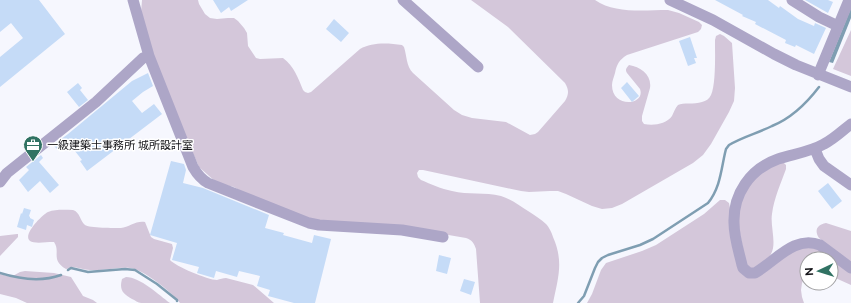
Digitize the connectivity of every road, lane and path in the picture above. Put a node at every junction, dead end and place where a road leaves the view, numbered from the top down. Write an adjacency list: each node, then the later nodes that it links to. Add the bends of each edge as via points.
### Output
1 (133, 0): 7 (street)
2 (403, 0): 8 (street)
3 (670, 0): 9 (street)
4 (792, 0): 6 (street)
5 (848, 0): 6 (street)
6 (838, 26): 9 (street)
7 (149, 56): 14 (street, via 143,58 96,102); 16 (street, via 193,167 208,183 314,224 402,230)
8 (478, 67)
9 (818, 75): 10 (street)
10 (851, 88)
11 (851, 124): 12 (street, via 831,140)
12 (815, 148): 15 (street, via 824,166); 17 (street, via 767,164 748,179 734,212 742,265 749,273 755,273 795,245 810,242 825,248)
13 (0, 164): 14 (street)
14 (4, 178)
15 (851, 185)
16 (444, 237)
17 (851, 268)

